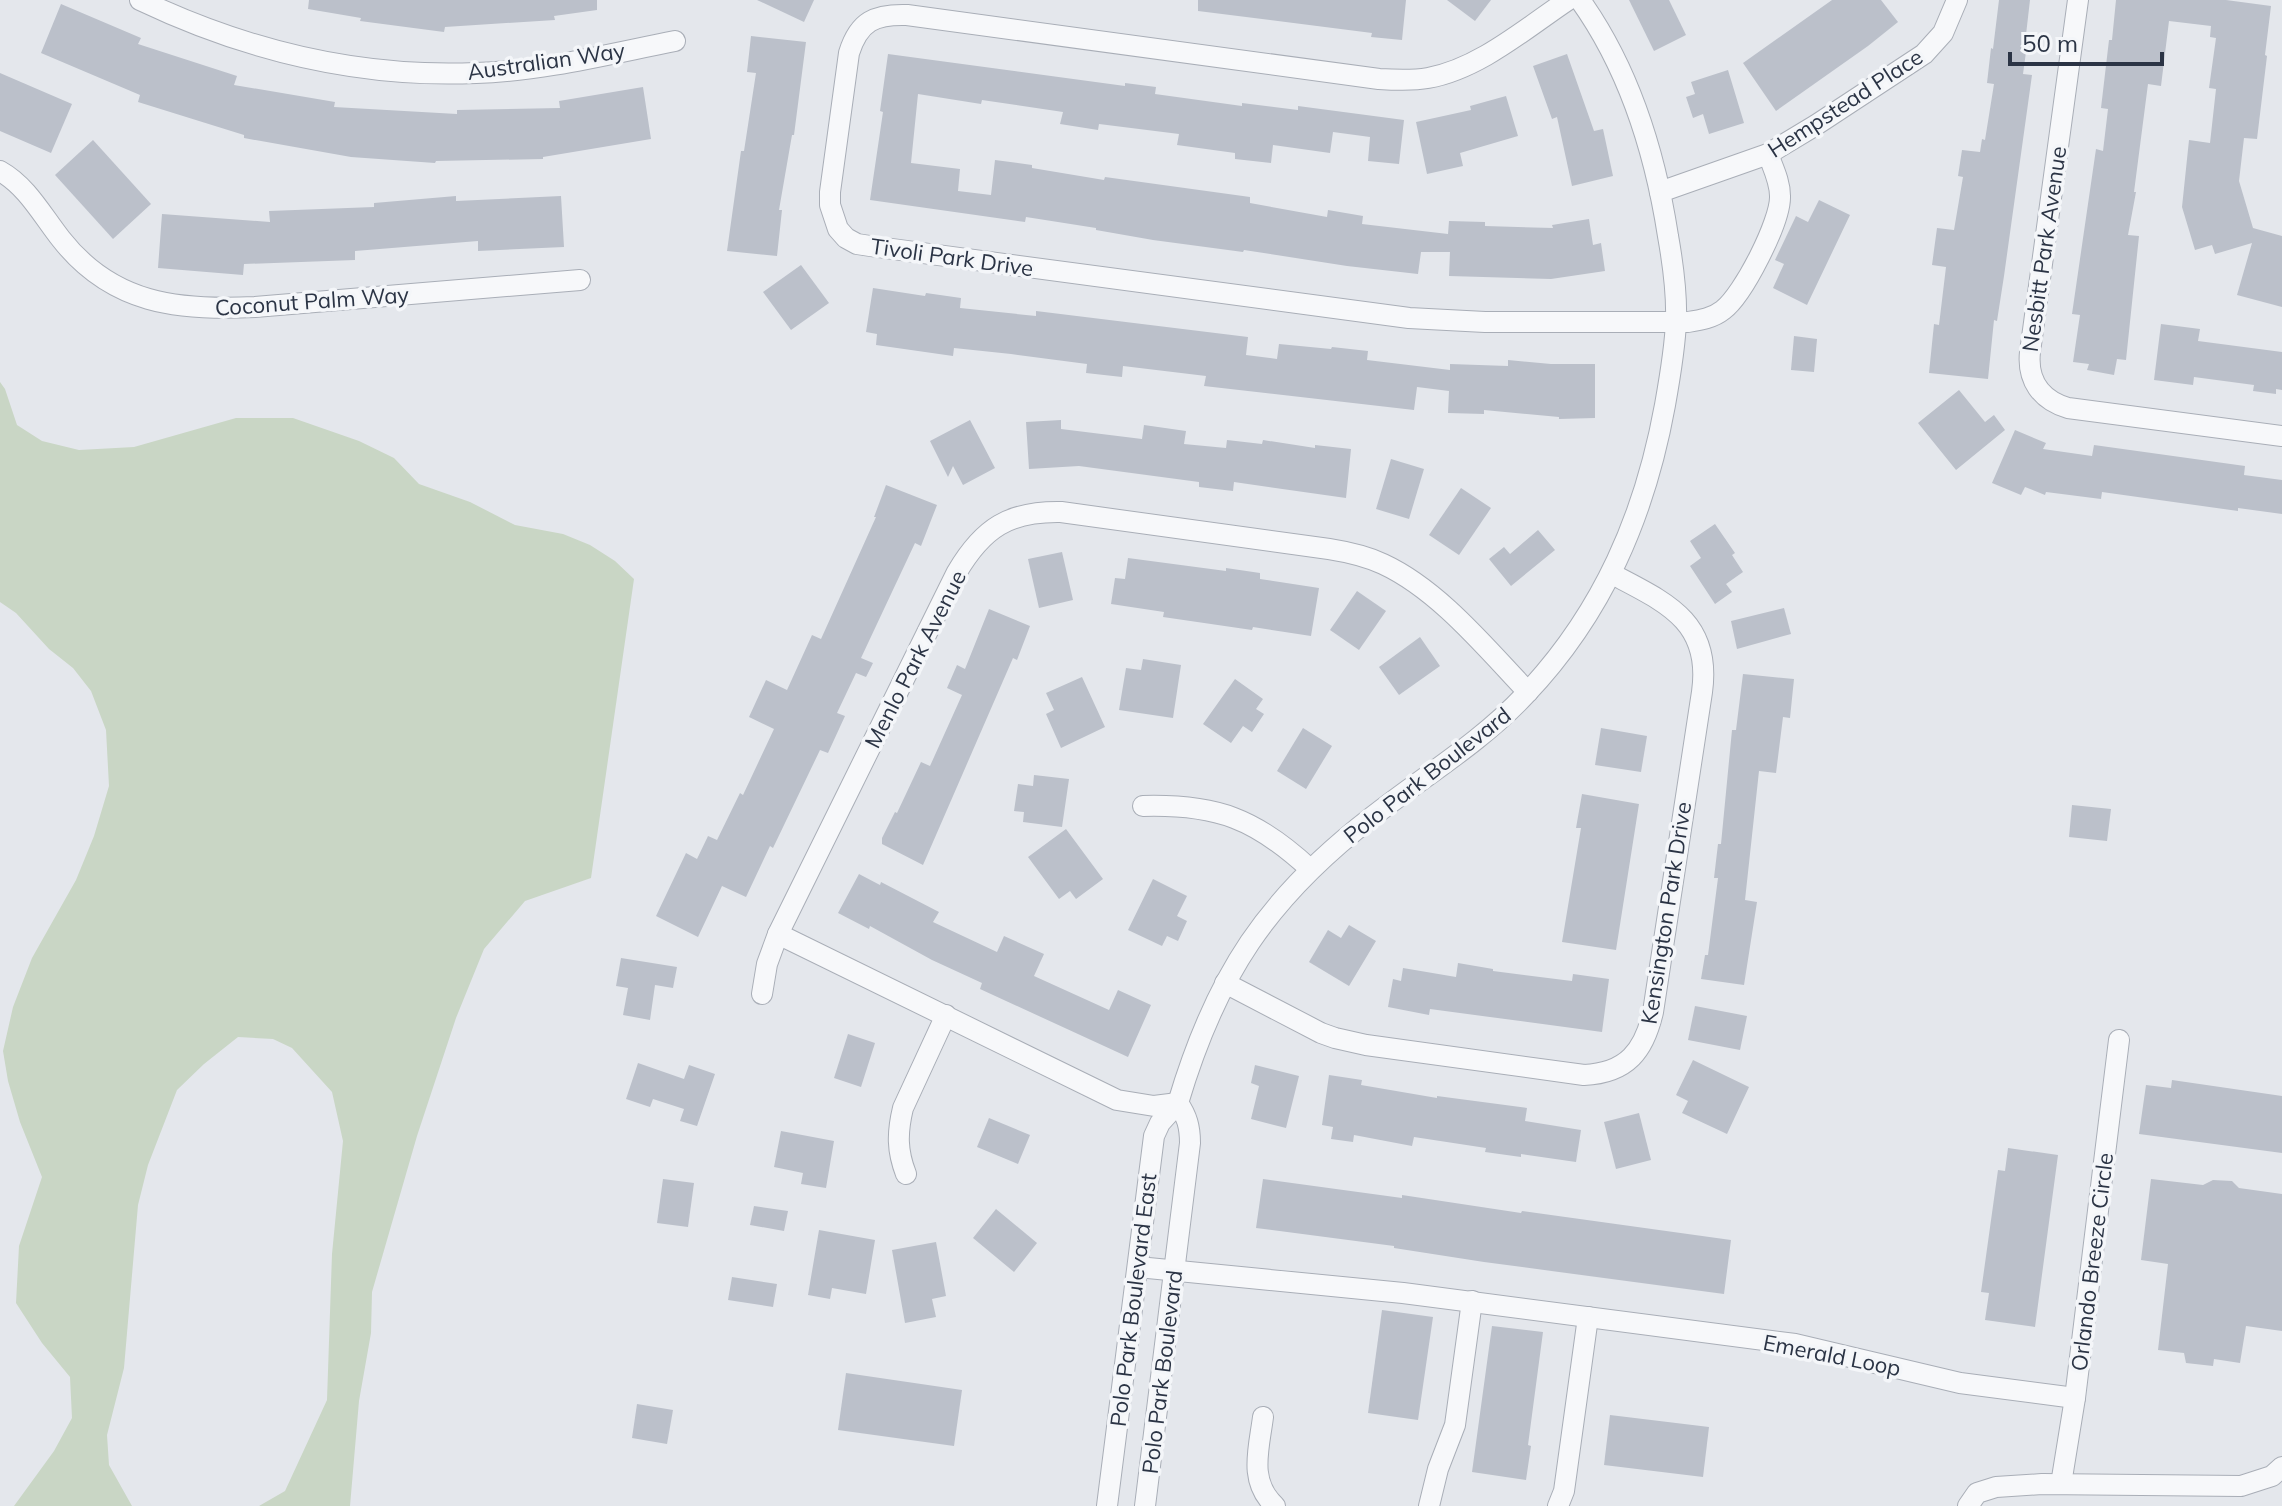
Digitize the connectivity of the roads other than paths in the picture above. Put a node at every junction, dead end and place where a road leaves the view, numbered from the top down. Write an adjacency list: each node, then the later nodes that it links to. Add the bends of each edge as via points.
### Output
1 (140, 0): 6 (street, Australian Way, via 210,31 280,52 414,73 505,71)
2 (1568, 0): 11 (street, Tivoli Park Drive, via 1477,61 1413,80 907,15 880,17 860,29 849,53 830,192 832,218 857,244 1386,316)
3 (1580, 0): 9 (street, Polo Park Boulevard, via 1626,79)
4 (1957, 0): 7 (street, Hempstead Place, via 1943,33 1924,54)
5 (2078, 0): 12 (street, Nesbitt Park Avenue, via 2030,352 2033,380 2051,401 2068,408)
6 (675, 41)
7 (1768, 154): 9 (street, Hempstead Place); 11 (street, Tivoli Park Drive, via 1777,177 1779,206 1747,279 1719,313)
8 (0, 171): 10 (street, Coconut Palm Way, via 22,187 90,269 125,291 165,304 255,307)
9 (1660, 192): 11 (street, Polo Park Boulevard)
10 (580, 280)
11 (1676, 322): 13 (street, Polo Park Boulevard, via 1652,464)
12 (2282, 436)
13 (1612, 574): 14 (street, Polo Park Boulevard, via 1577,632); 18 (street, Kensington Park Drive, via 1686,621 1699,644 1703,668 1653,1012 1635,1055 1611,1071 1584,1075 1366,1045 1321,1033)
14 (1528, 692): 16 (street, Polo Park Boulevard, via 1477,741); 17 (street, Menlo Park Avenue, via 1442,605 1394,569 1363,556 1061,512 1007,520 979,540 957,572)
15 (1143, 806): 16 (street, via 1190,808 1240,819 1273,837)
16 (1310, 869): 18 (street, Polo Park Boulevard, via 1268,915)
17 (778, 934): 19 (street, Menlo Park Avenue); 20 (street)
18 (1225, 983): 23 (street, Polo Park Boulevard, via 1198,1039)
19 (762, 994)
20 (946, 1015): 22 (street); 25 (street, via 903,1108 899,1150)
21 (2119, 1040): 30 (street, Orlando Breeze Circle)
22 (1129, 1103): 23 (street); 24 (street, via 1141,1112)
23 (1178, 1103): 24 (street, Polo Park Boulevard East); 27 (street, Polo Park Boulevard, via 1186,1114 1190,1143)
24 (1154, 1136): 26 (street, Polo Park Boulevard East)
25 (906, 1174)
26 (1138, 1267): 27 (street, Emerald Loop); 32 (street, Polo Park Boulevard East)
27 (1174, 1271): 28 (street, Emerald Loop); 33 (street, Polo Park Boulevard)
28 (1472, 1301): 29 (street, Emerald Loop); 39 (street, via 1455,1425)
29 (1588, 1317): 30 (street, Emerald Loop, via 1795,1344 1960,1383); 40 (street)
30 (2075, 1398): 35 (street, Orlando Breeze Circle)
31 (1263, 1417): 38 (street, via 1258,1482)
32 (1117, 1430): 33 (street); 36 (street, Polo Park Boulevard East)
33 (1154, 1434): 37 (street, Polo Park Boulevard)
34 (2282, 1467): 35 (street, via 2241,1486)
35 (2061, 1484): 41 (street, via 1996,1487 1977,1493)
36 (1107, 1506)
37 (1145, 1506)
38 (1275, 1506)
39 (1429, 1506)
40 (1558, 1506)
41 (1968, 1506)

